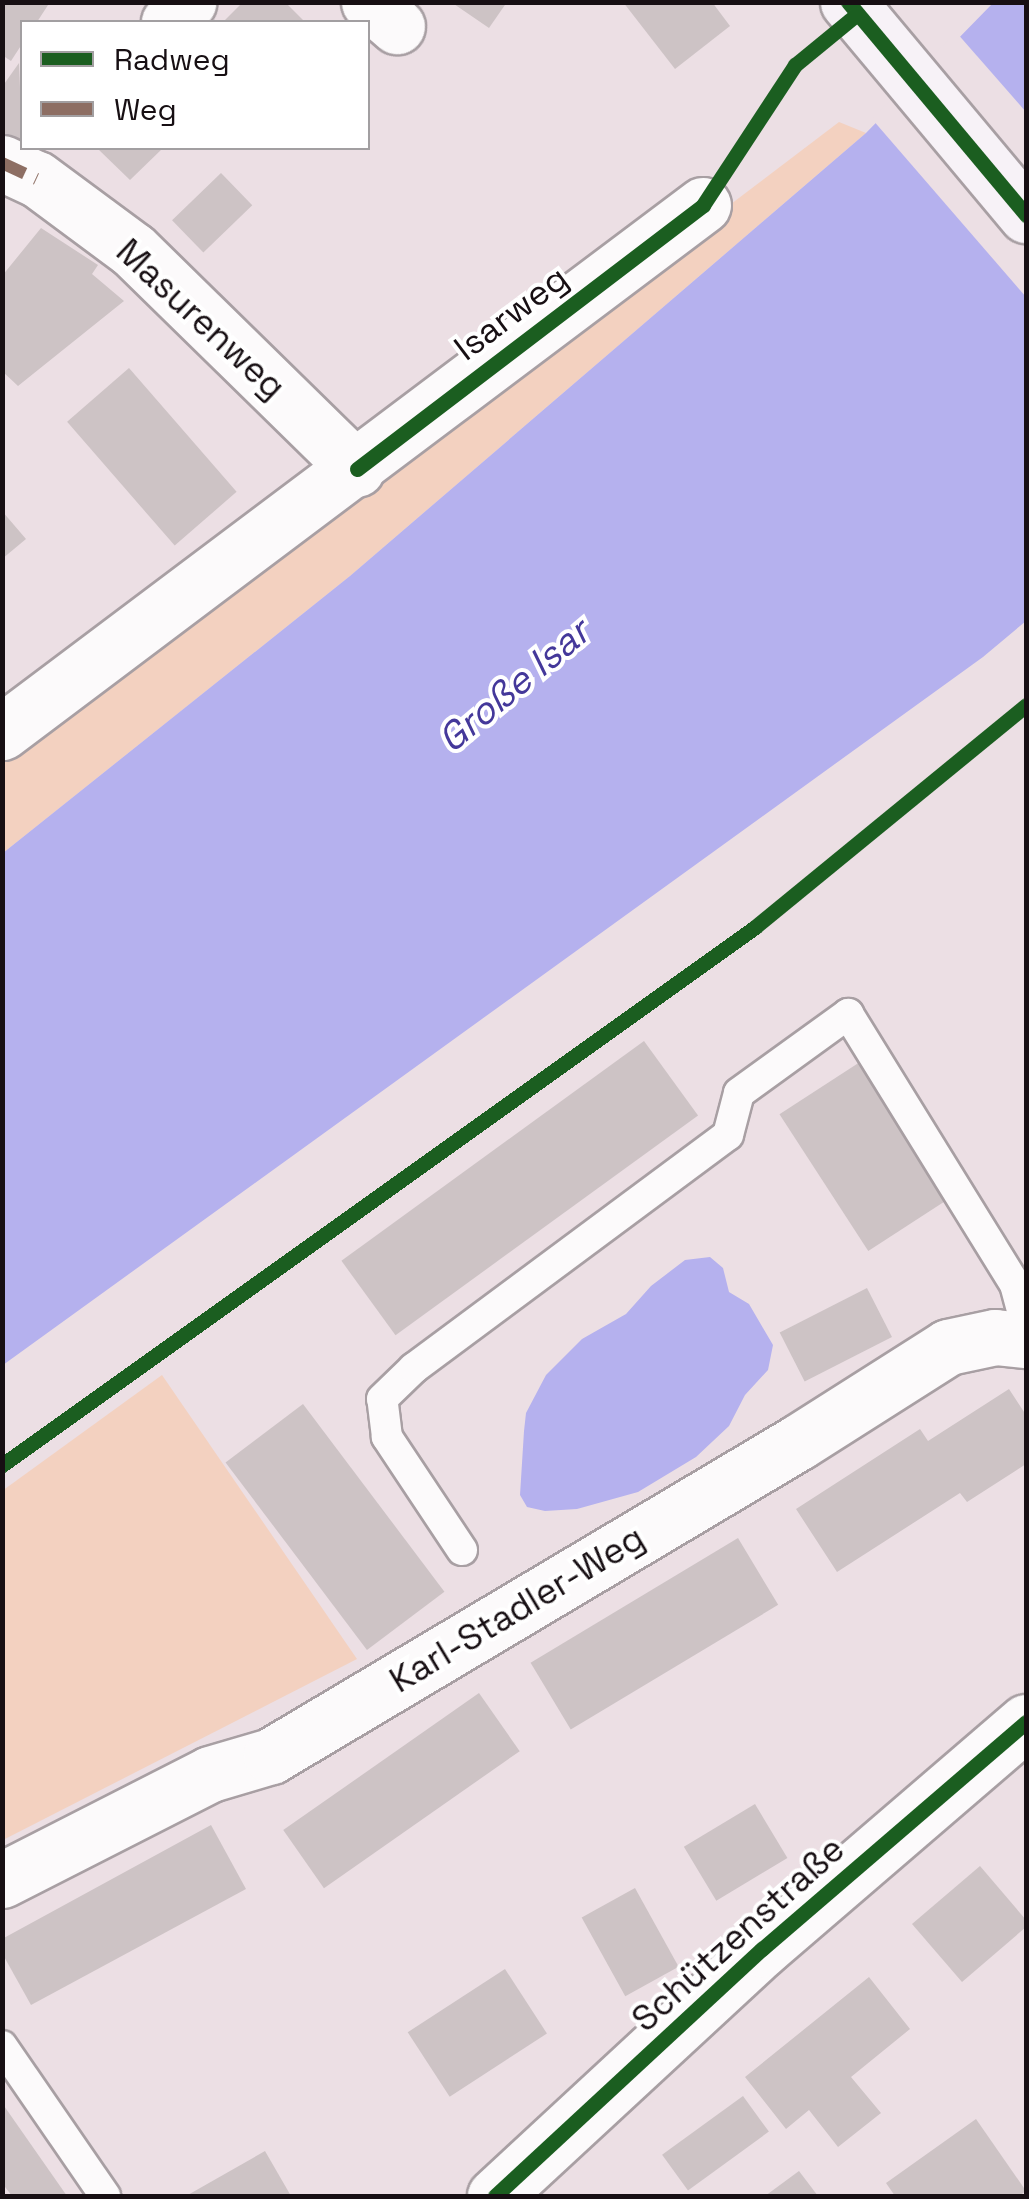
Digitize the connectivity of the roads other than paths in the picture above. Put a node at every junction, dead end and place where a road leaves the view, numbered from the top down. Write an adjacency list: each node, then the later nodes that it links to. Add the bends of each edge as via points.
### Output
1 (858, 15): 4 (main road)
2 (33, 163): 5 (street, Masurenweg, via 133,250 185,320)
3 (703, 205): 5 (street, Isarweg)
4 (1026, 215)
5 (357, 469): 6 (street, Isarweg)
6 (2, 732)
7 (1026, 1325): 9 (lane, via 1015,1284 848,1014 738,1092 728,1135 414,1368 382,1399 387,1437)
8 (1026, 1340): 11 (street, Karl-Stadler-Weg, via 995,1336 948,1346 798,1443 271,1756 210,1774)
9 (462, 1550)
10 (1026, 1722): 14 (street, Schützenstraße, via 762,1949)
11 (2, 1880)
12 (2, 2046): 13 (lane)
13 (105, 2196)
14 (494, 2196)

